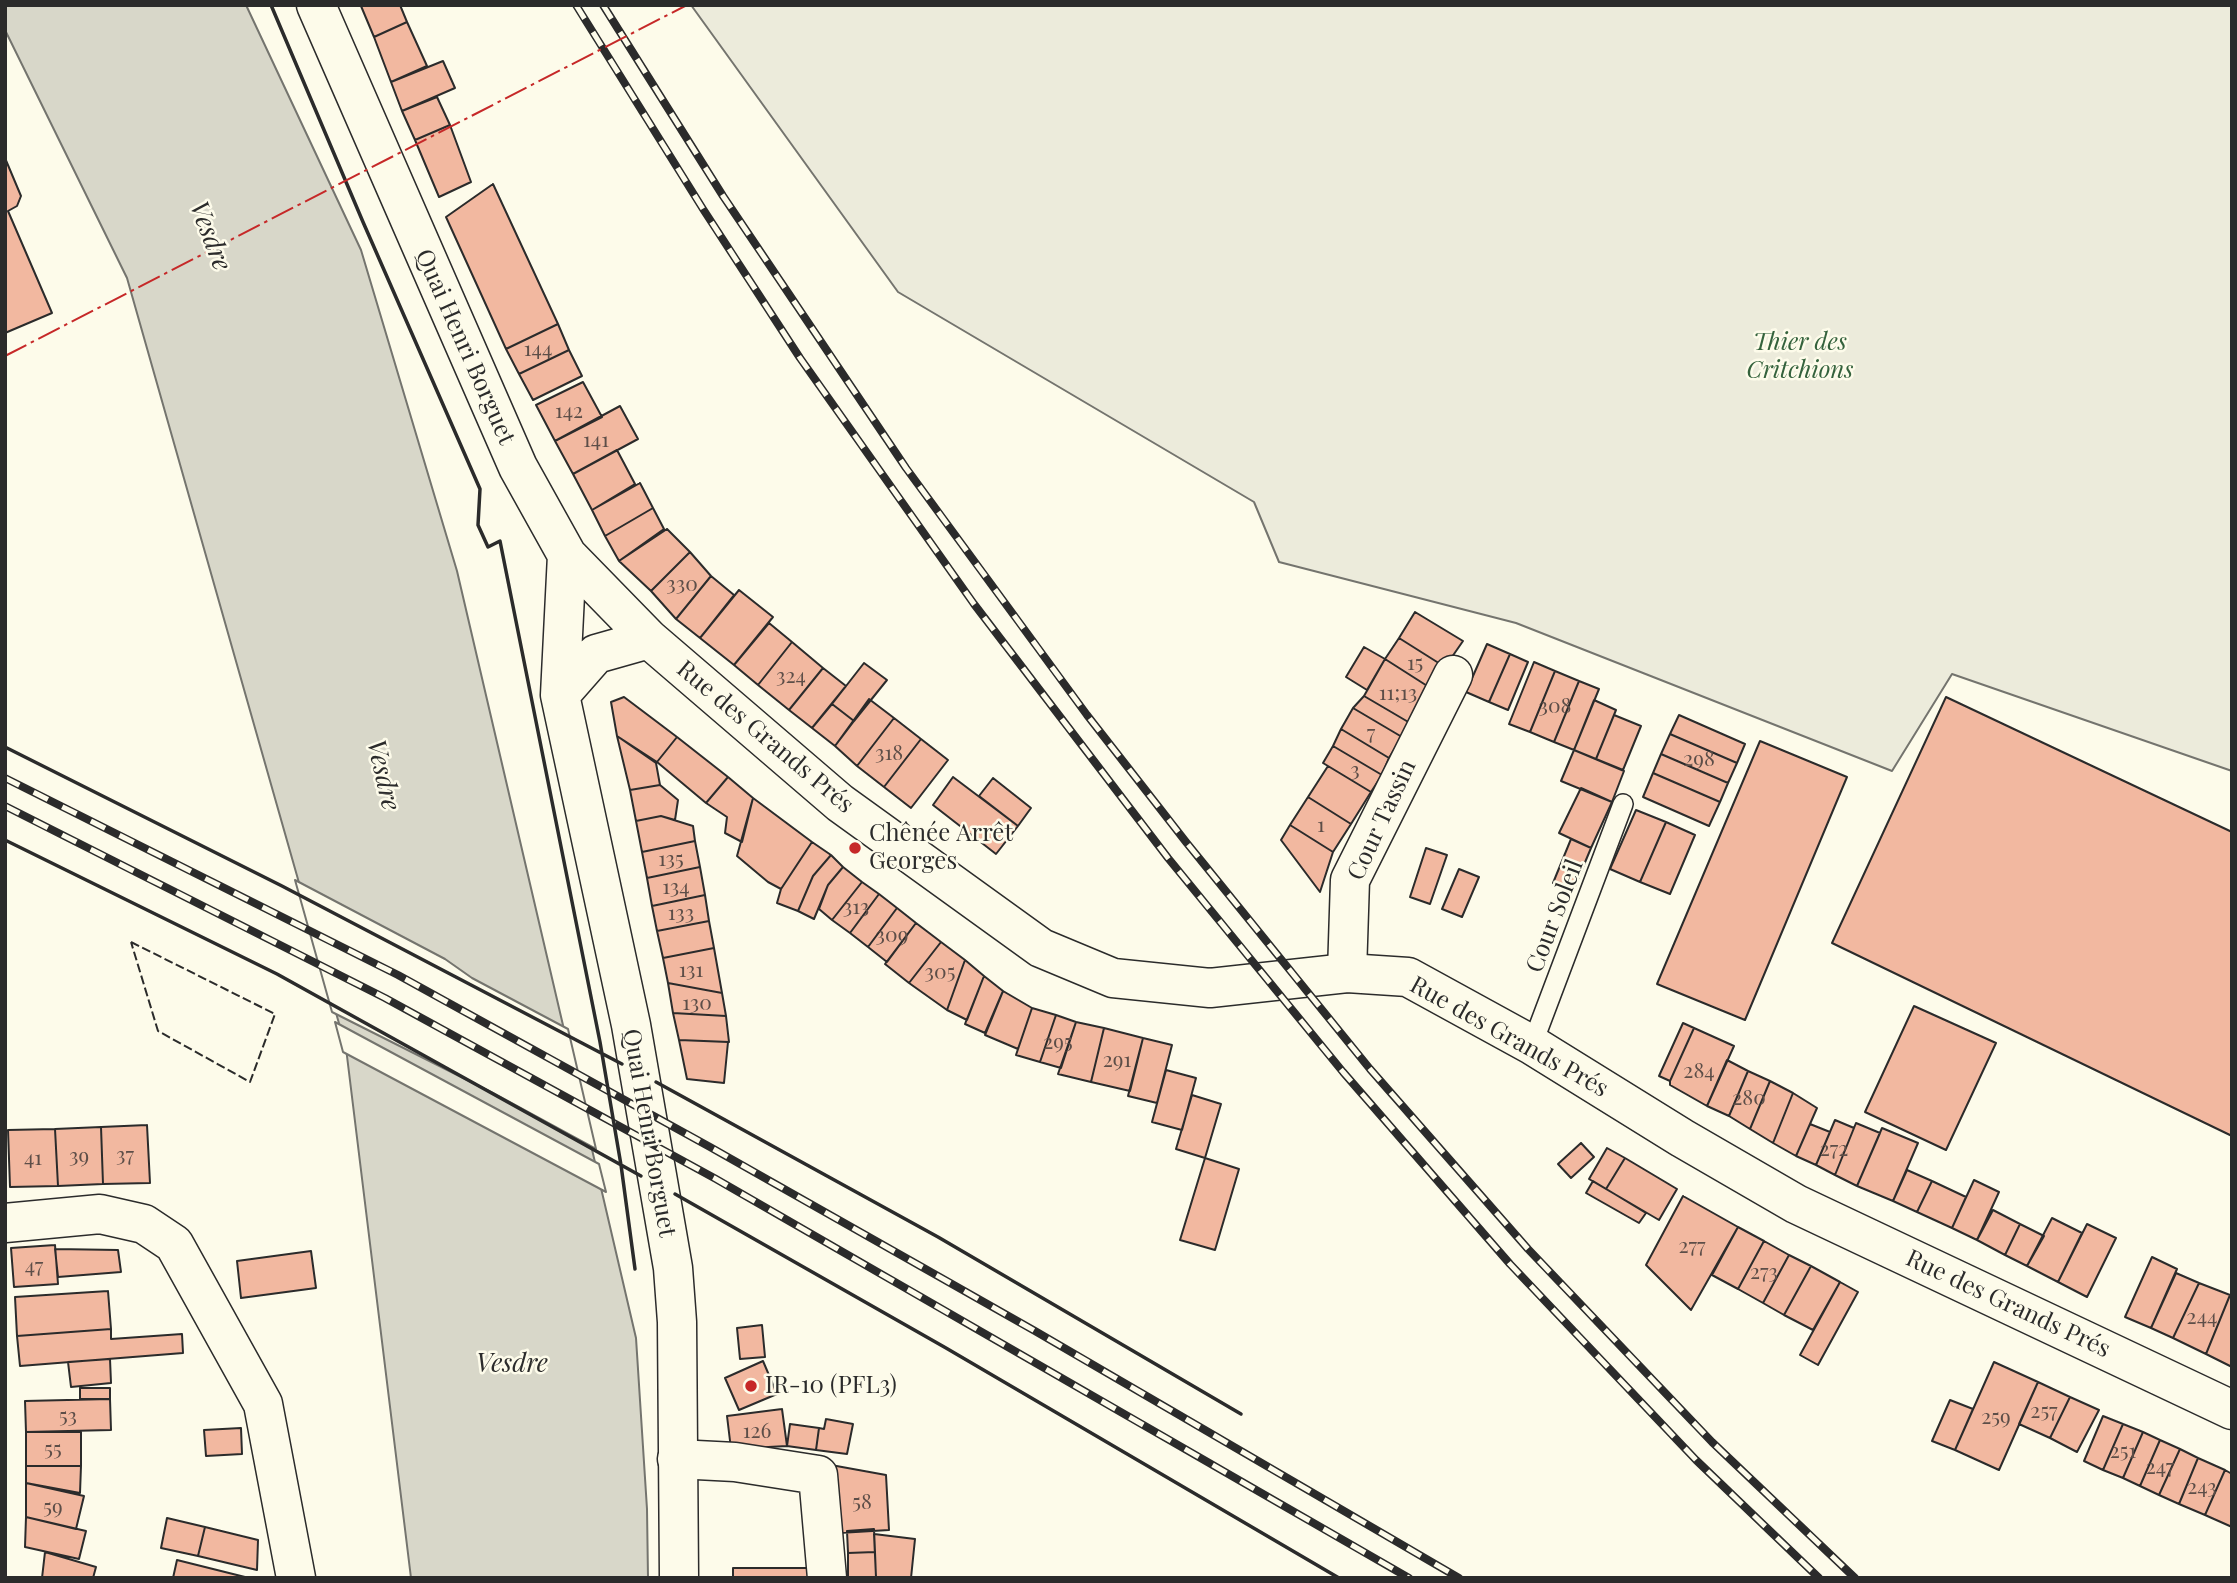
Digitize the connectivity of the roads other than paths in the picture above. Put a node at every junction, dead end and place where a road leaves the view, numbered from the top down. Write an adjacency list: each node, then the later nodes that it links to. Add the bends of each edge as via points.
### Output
1 (316, 5): 2 (main road, Quai Henri Borguet, via 518,467)
2 (567, 555): 3 (main road, Rue des Grands Prés); 5 (main road, Quai Henri Borguet)
3 (649, 639): 5 (main road, via 596,654); 7 (main road, Rue des Grands Prés, via 840,803 1041,948 1113,978 1210,988)
4 (1453, 675): 7 (main road, Cour Tassin, via 1350,880)
5 (560, 695): 11 (main road, Quai Henri Borguet, via 637,1062 673,1268)
6 (1623, 804): 8 (lane, Cour Soleil)
7 (1347, 973): 8 (main road, Rue des Grands Prés, via 1408,977)
8 (1532, 1045): 10 (main road, Rue des Grands Prés, via 1796,1204)
9 (5, 1223): 12 (main road, via 100,1214 144,1224 174,1244 263,1404)
10 (2232, 1410)
11 (677, 1459): 13 (main road, Quai Henri Borguet); 14 (main road, via 735,1462 818,1475)
12 (296, 1578)
13 (680, 1578)
14 (827, 1578)

